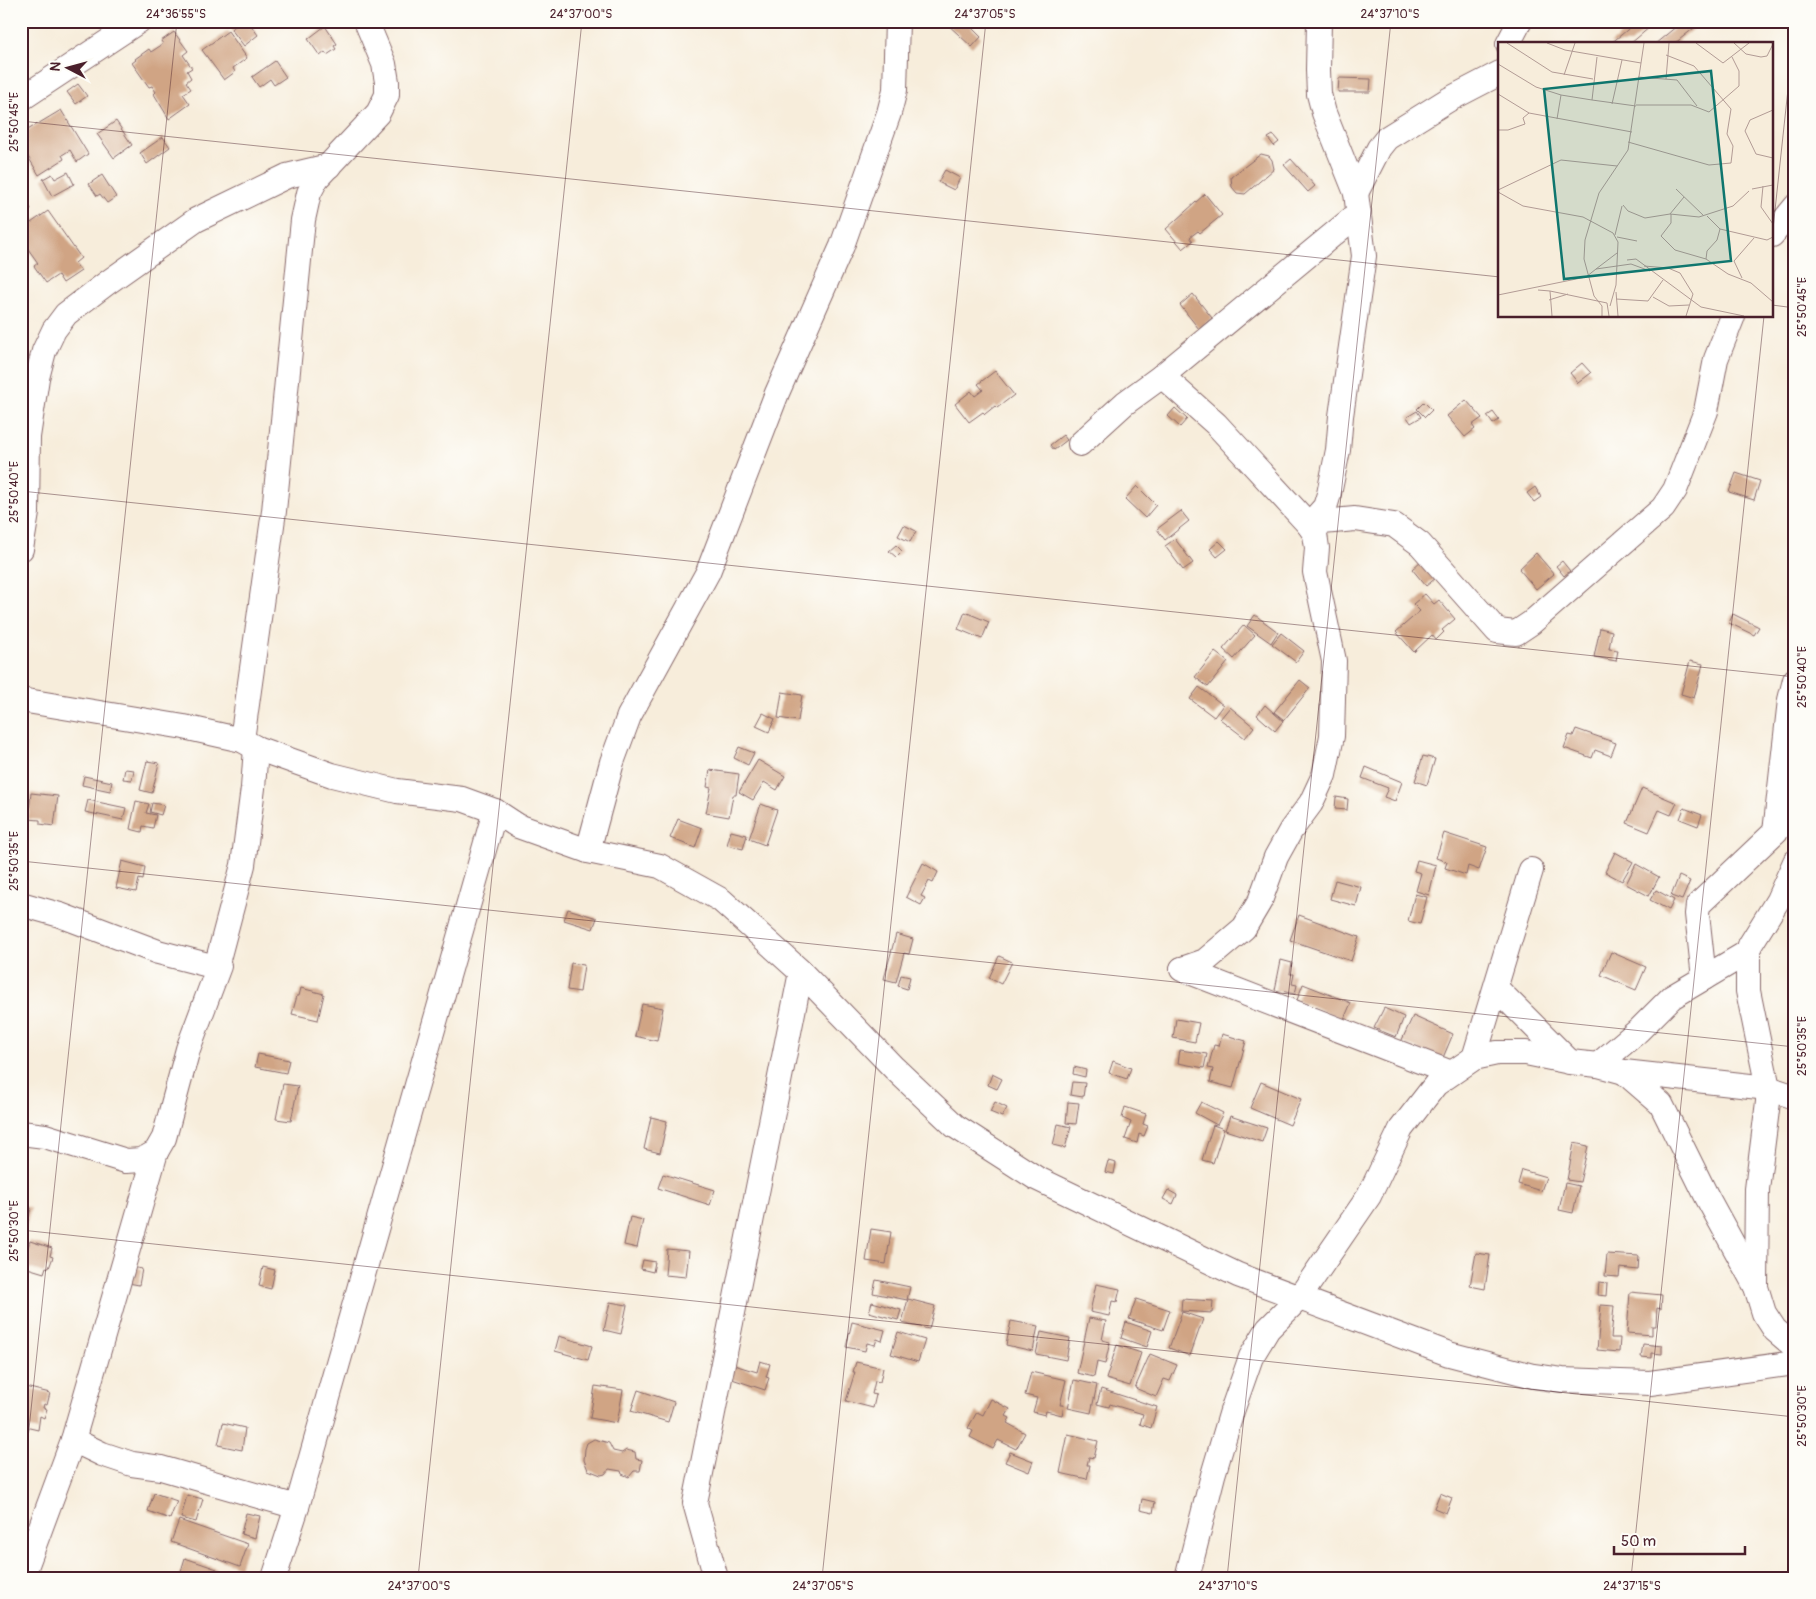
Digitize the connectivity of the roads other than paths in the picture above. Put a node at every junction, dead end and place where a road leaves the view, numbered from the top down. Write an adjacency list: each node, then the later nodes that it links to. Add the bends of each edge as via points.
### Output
1 (139, 21): 8 (street)
2 (366, 21): 9 (street, via 384,64 387,94 378,113)
3 (897, 21): 25 (street, via 895,90 850,223 777,393 708,572 629,716 612,762)
4 (1319, 21): 10 (street, via 1319,94)
5 (1520, 21): 6 (street)
6 (1509, 42)
7 (1498, 73): 10 (street, via 1387,138 1379,148)
8 (21, 99)
9 (330, 166): 15 (street, via 287,176 196,220 66,314 44,351); 21 (street, via 317,178 309,193 302,220)
10 (1357, 203): 14 (street); 17 (street, via 1364,256 1338,450 1325,507)
11 (1795, 207): 12 (street)
12 (1774, 232)
13 (1732, 318): 17 (street, via 1716,359 1706,411 1675,490 1663,508 1516,633 1497,631 1420,544 1394,525 1355,519)
14 (1162, 376): 16 (street, via 1125,403); 17 (street, via 1216,424)
15 (25, 436): 18 (street, via 27,513)
16 (1080, 444)
17 (1310, 524): 38 (street, via 1317,548 1315,572 1334,661 1332,736 1324,775 1311,803 1276,857 1260,901 1244,928 1205,961 1182,969)
18 (21, 549)
19 (1795, 680): 24 (street)
20 (21, 700): 21 (street, via 184,726)
21 (249, 744): 22 (street, via 332,775 397,791 462,799); 30 (street, via 253,788 243,865)
22 (495, 811): 25 (street, via 518,826); 48 (street)
23 (1795, 813): 24 (street)
24 (1775, 832): 32 (street, via 1698,905)
25 (588, 852): 31 (street, via 660,866 722,900)
26 (1795, 862): 29 (street, via 1778,900 1754,936)
27 (1531, 870): 33 (street)
28 (21, 904): 30 (street, via 60,915 158,952)
29 (1748, 952): 32 (street); 39 (street, via 1748,991)
30 (216, 967): 42 (street, via 219,966 188,1049 164,1138)
31 (801, 972): 44 (street, via 894,1068 956,1126 1036,1178 1238,1275); 51 (street, via 695,1503)
32 (1704, 978): 36 (street, via 1672,997)
33 (1496, 988): 34 (street); 35 (street)
34 (1474, 1058): 35 (street, via 1497,1053 1526,1053); 38 (street)
35 (1570, 1062): 36 (street)
36 (1598, 1065): 37 (street)
37 (1624, 1072): 39 (street); 43 (street, via 1661,1104)
38 (1452, 1073): 44 (street, via 1436,1084 1401,1129 1369,1196)
39 (1768, 1088): 40 (street); 43 (street, via 1757,1189)
40 (1795, 1097)
41 (21, 1133): 42 (street, via 46,1136 126,1161 142,1160)
42 (156, 1152): 47 (street)
43 (1756, 1287): 45 (street, via 1764,1313 1775,1330)
44 (1299, 1298): 46 (street, via 1449,1354 1533,1376 1562,1380 1650,1383); 52 (street, via 1268,1329 1251,1357 1218,1456)
45 (1795, 1347)
46 (1795, 1363)
47 (73, 1440): 48 (street, via 132,1464 161,1468); 49 (street)
48 (297, 1507): 50 (street)
49 (22, 1578)
50 (274, 1578)
51 (716, 1578)
52 (1187, 1578)

